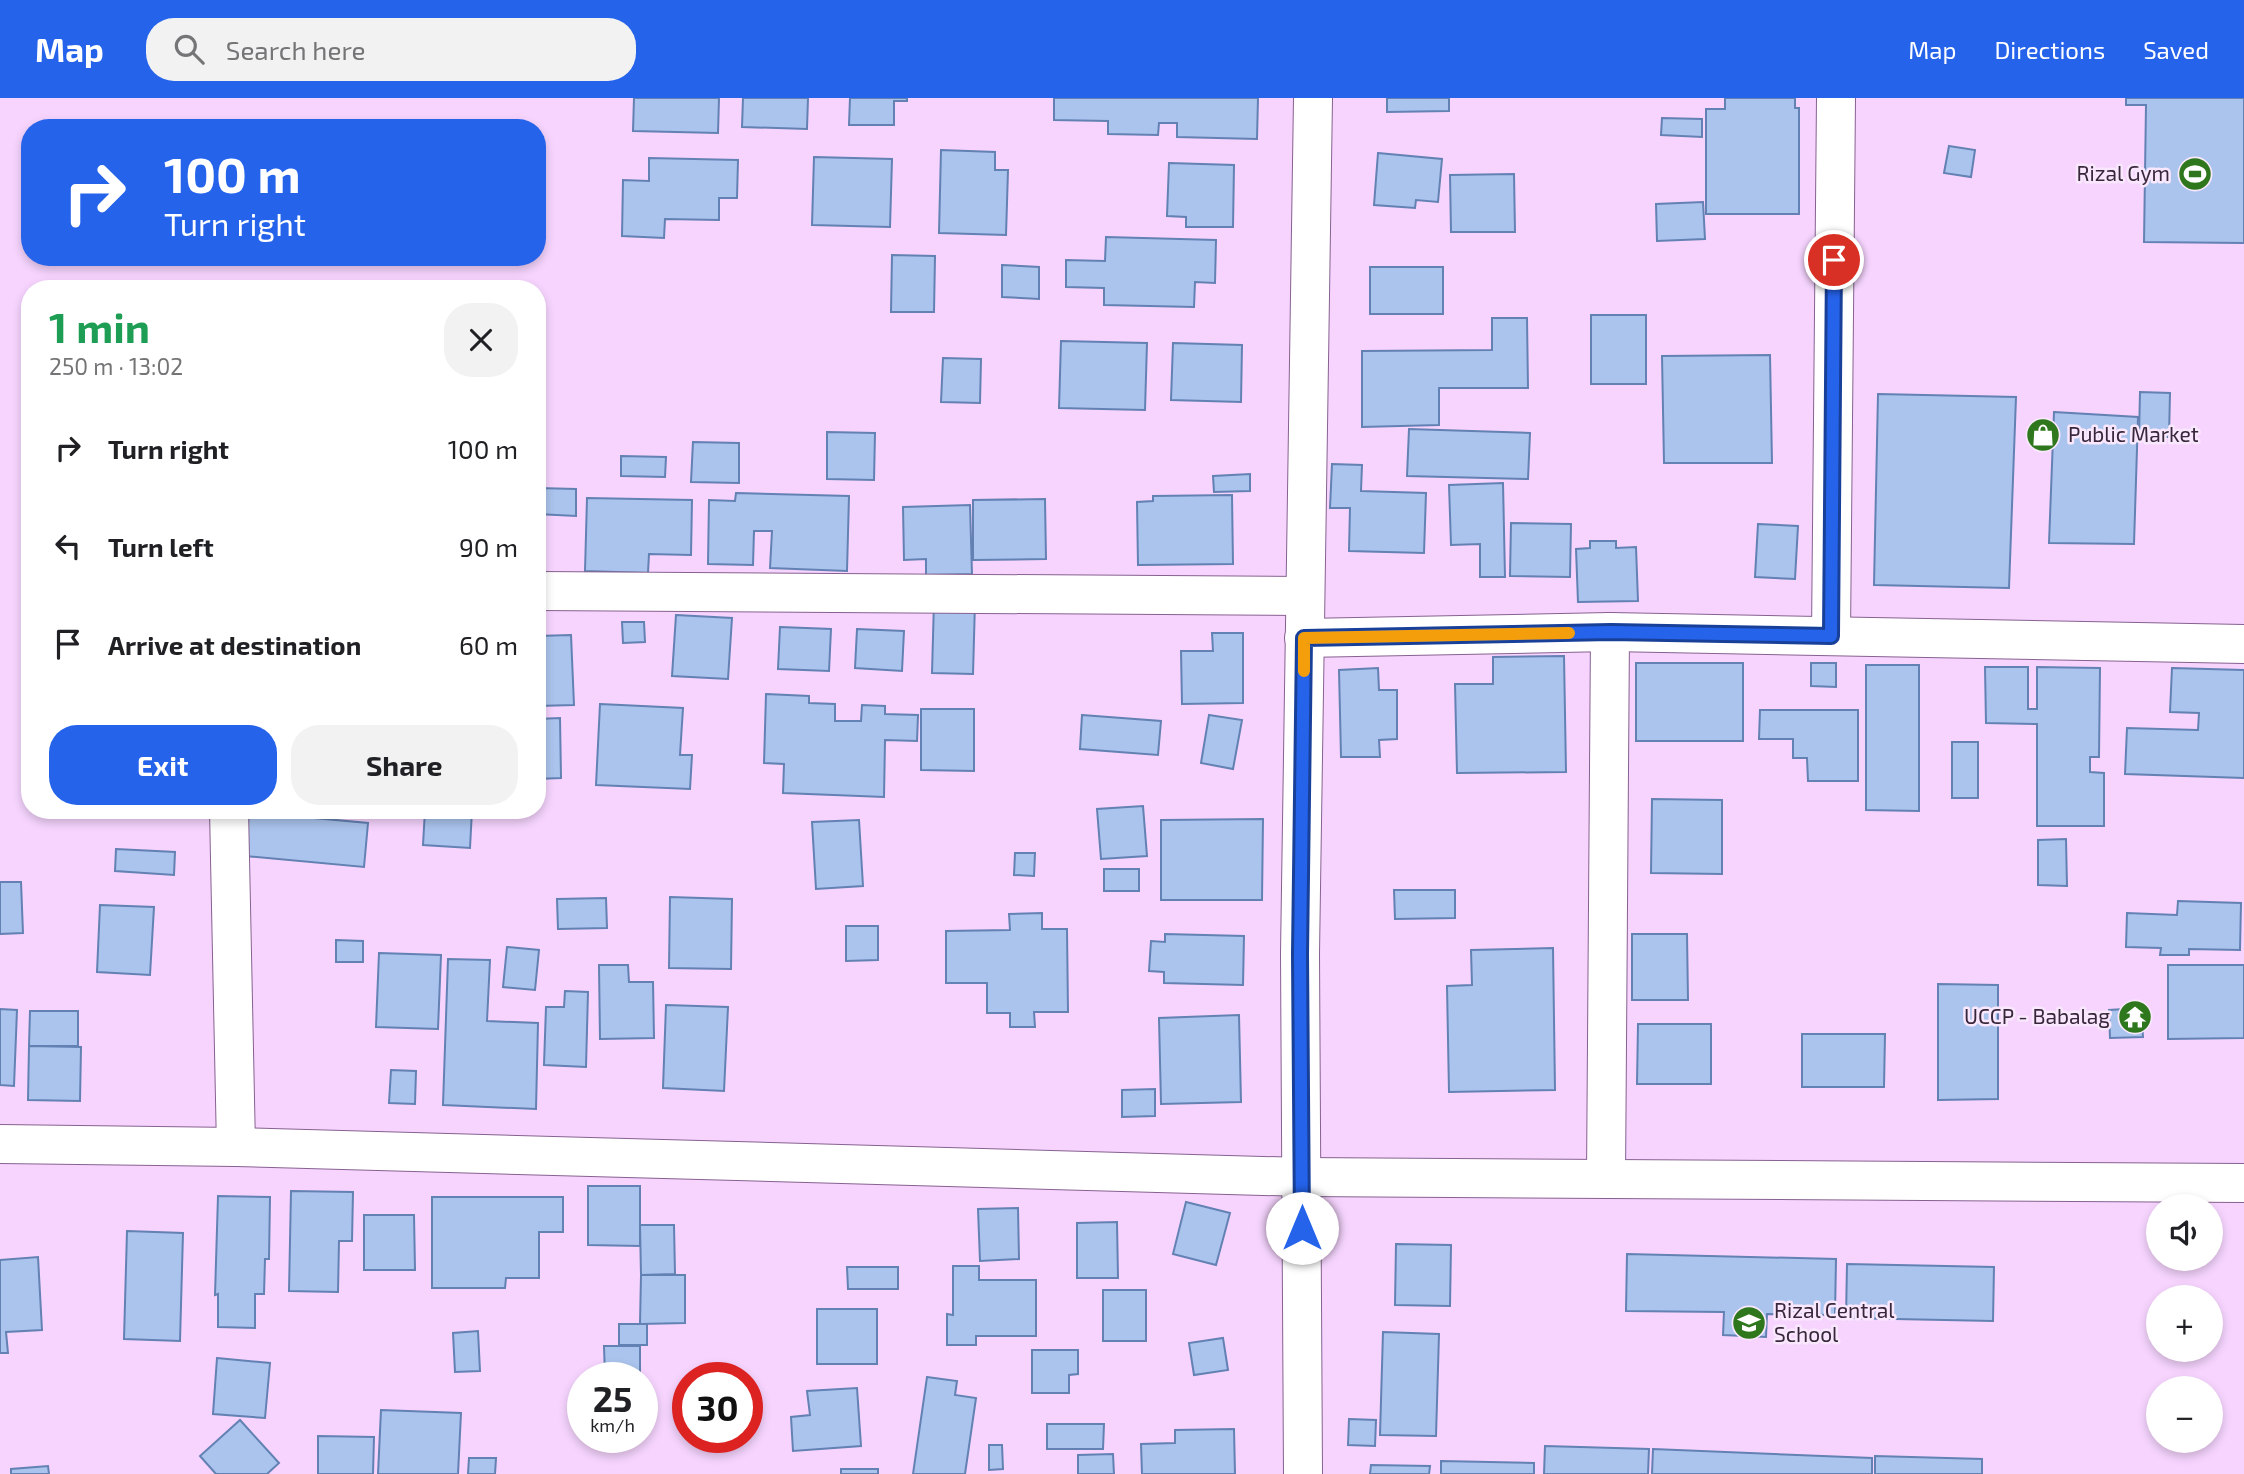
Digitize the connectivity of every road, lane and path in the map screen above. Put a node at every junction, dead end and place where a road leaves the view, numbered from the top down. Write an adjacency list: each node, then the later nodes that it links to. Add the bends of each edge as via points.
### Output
1 (1312, 98): 4 (street)
2 (1836, 98): 6 (street)
3 (546, 591): 4 (street)
4 (1304, 596): 7 (street)
5 (1611, 632): 6 (street); 7 (street); 13 (street)
6 (1831, 636): 8 (street)
7 (1304, 638): 12 (street)
8 (2244, 644)
9 (229, 819): 11 (street)
10 (0, 1144): 11 (street)
11 (236, 1147): 12 (street)
12 (1301, 1177): 13 (street); 15 (street)
13 (1606, 1179): 14 (street)
14 (2244, 1183)
15 (1303, 1474)

